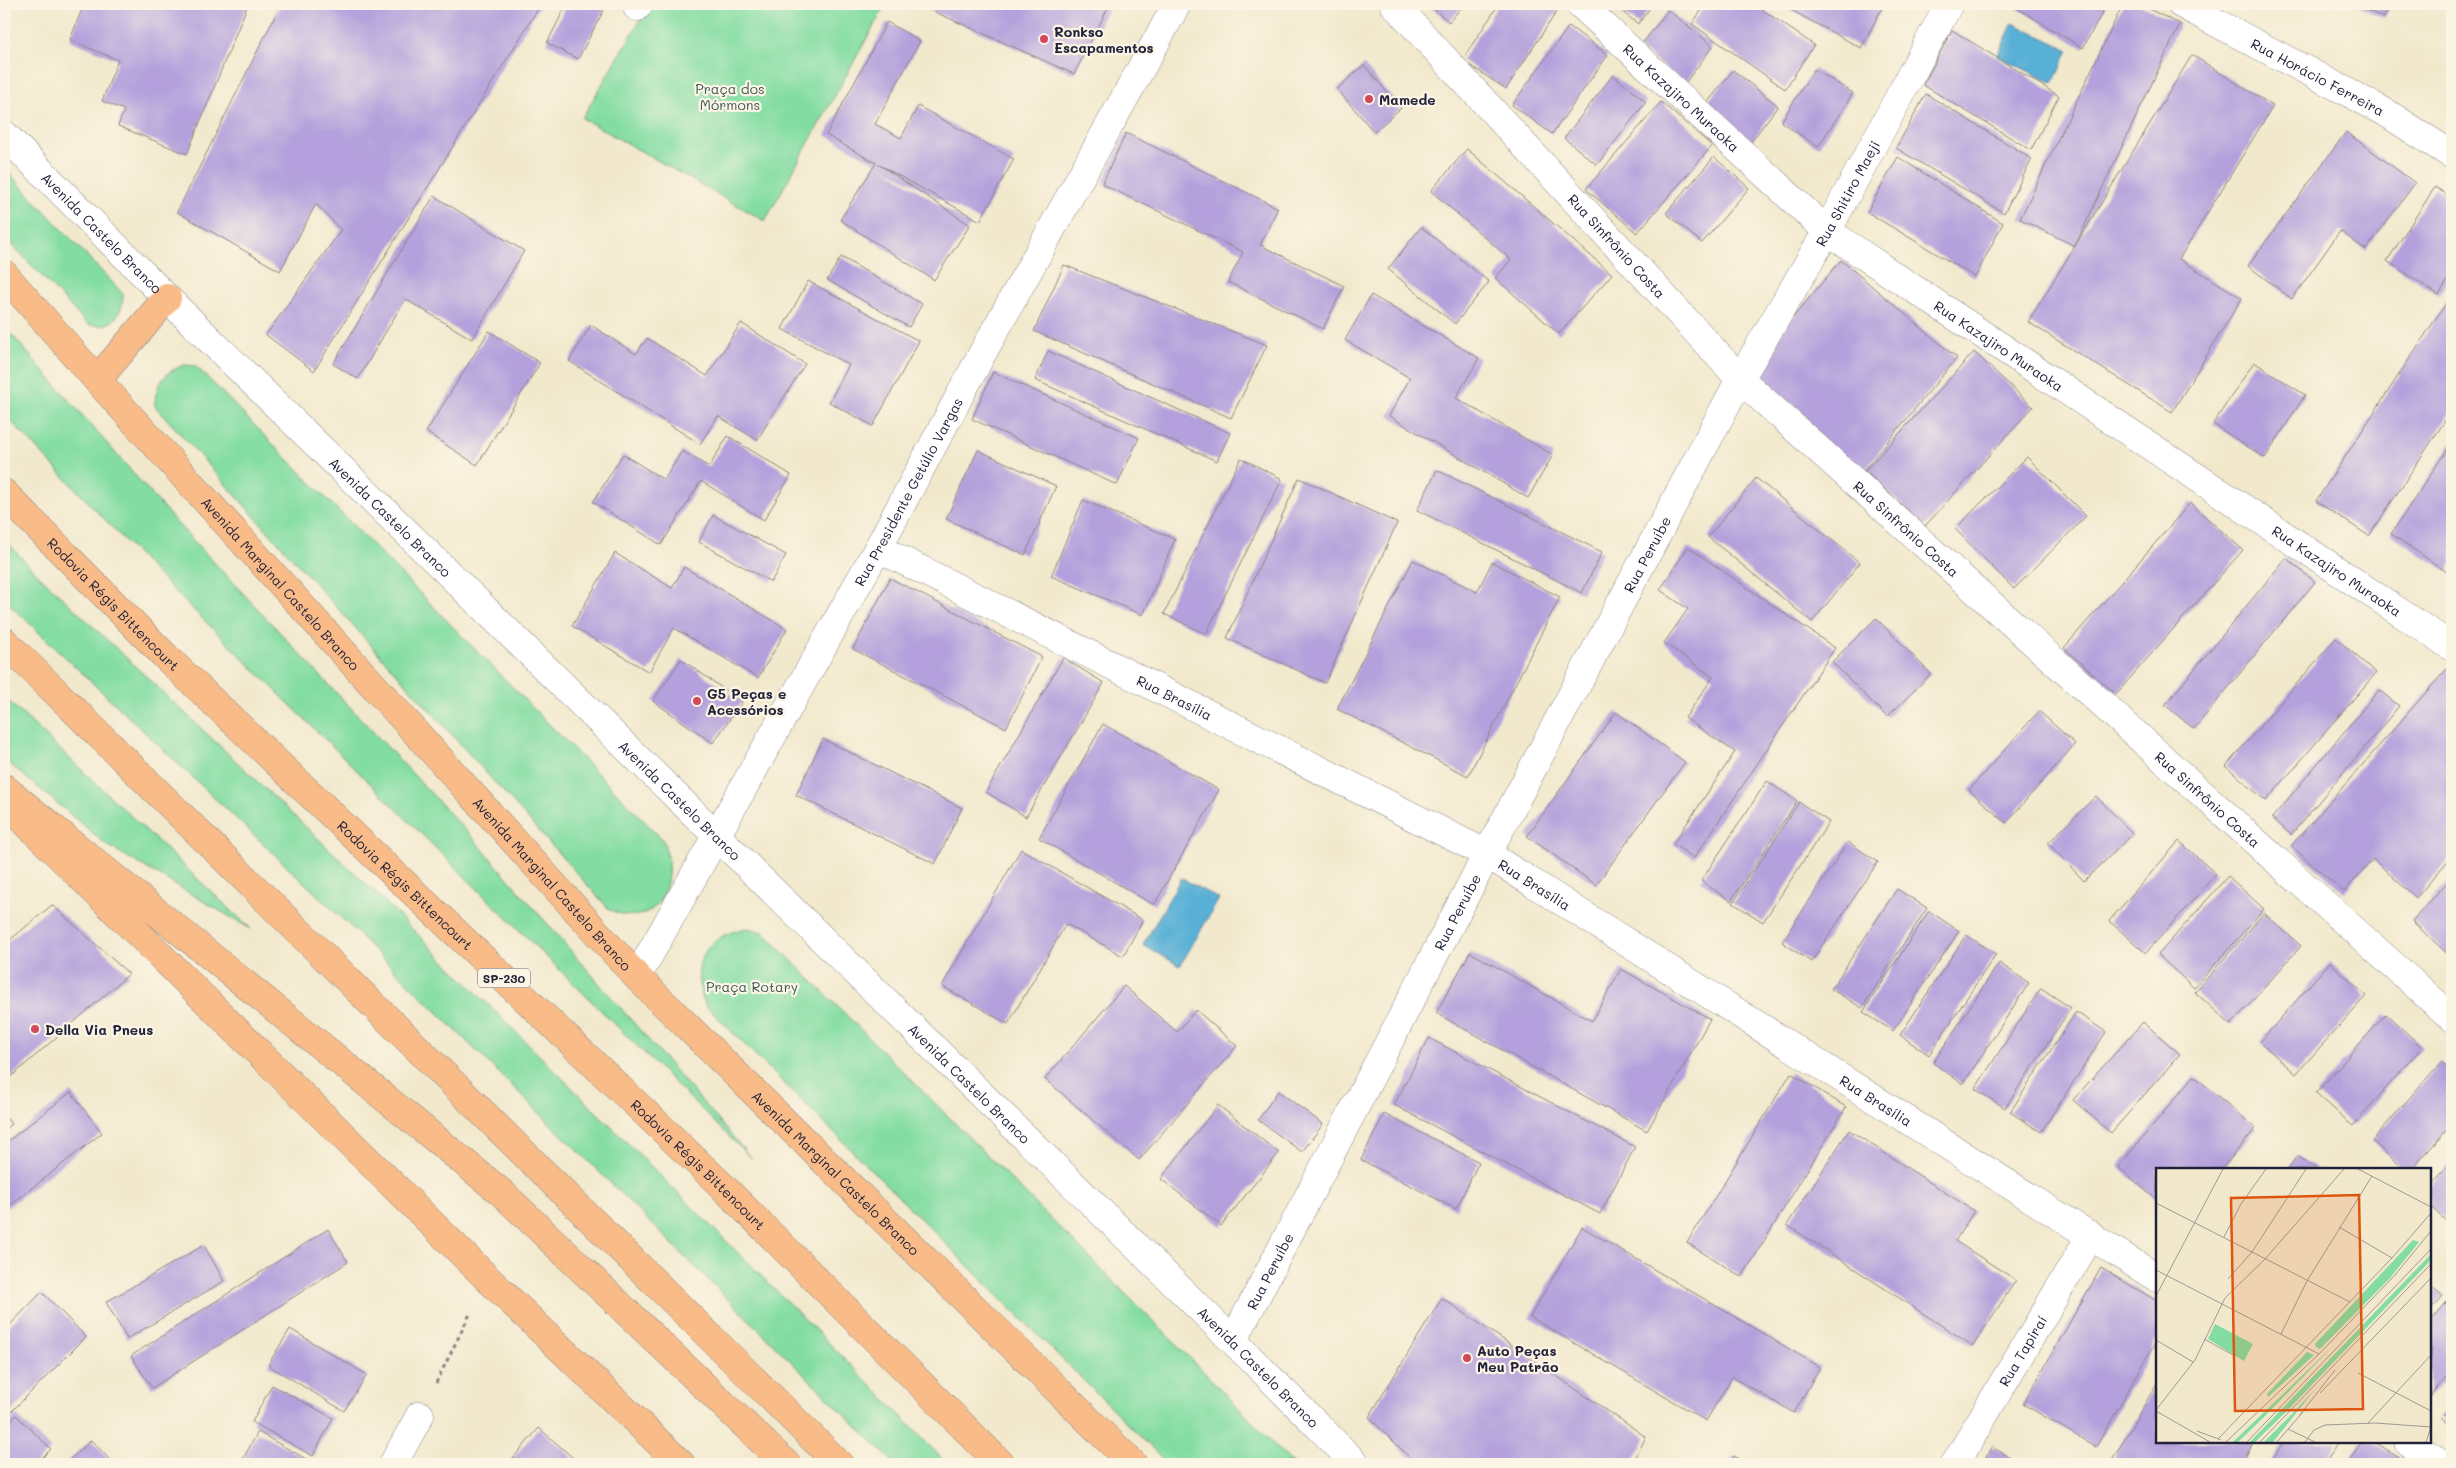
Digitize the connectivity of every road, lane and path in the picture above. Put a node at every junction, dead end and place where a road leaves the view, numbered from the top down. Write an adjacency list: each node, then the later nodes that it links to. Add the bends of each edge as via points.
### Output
1 (1177, 4): 14 (street, Rua Presidente Getúlio Vargas)
2 (1394, 4): 11 (street, Rua Sinfrônio Costa)
3 (1580, 4): 8 (street, Rua Kazajiro Muraoka)
4 (1949, 4): 8 (street, Rua Shitiro Maeji)
5 (2181, 4): 7 (street, Rua Horácio Ferreira, via 2385,112)
6 (4, 134): 10 (street, Avenida Castelo Branco)
7 (2452, 155)
8 (1827, 231): 11 (street, Rua Shitiro Maeji); 16 (street, Rua Kazajiro Muraoka)
9 (4, 274): 12 (main road, Avenida Marginal Castelo Branco)
10 (167, 298): 12 (main road); 19 (street, Avenida Castelo Branco)
11 (1740, 379): 20 (street, Rua Peruíbe); 22 (street, Rua Sinfrônio Costa)
12 (97, 380): 21 (main road, Avenida Marginal Castelo Branco)
13 (4, 494): 33 (main road, Rodovia Régis Bittencourt / SP-230, via 167,658 717,1180)
14 (878, 548): 19 (street, Rua Presidente Getúlio Vargas); 20 (street, Rua Brasília)
15 (4, 641): 32 (main road)
16 (2452, 647)
17 (4, 788): 31 (main road, via 502,1193)
18 (4, 800): 25 (main road)
19 (716, 836): 21 (street, Rua Presidente Getúlio Vargas); 26 (street, Avenida Castelo Branco)
20 (1487, 854): 23 (street, Rua Brasília); 26 (street, Rua Peruíbe)
21 (637, 978): 34 (main road, Avenida Marginal Castelo Branco)
22 (2452, 1018)
23 (2091, 1235): 24 (street, Rua Brasília); 36 (street, Rua Tapiraí)
24 (2156, 1277)
25 (487, 1278): 27 (path); 30 (main road)
26 (1233, 1341): 35 (street, Avenida Castelo Branco)
27 (420, 1415): 29 (street)
28 (2410, 1443): 37 (street)
29 (393, 1464)
30 (681, 1464)
31 (786, 1464)
32 (839, 1464)
33 (1001, 1464)
34 (1133, 1464)
35 (1356, 1464)
36 (1955, 1464)
37 (2442, 1464)

